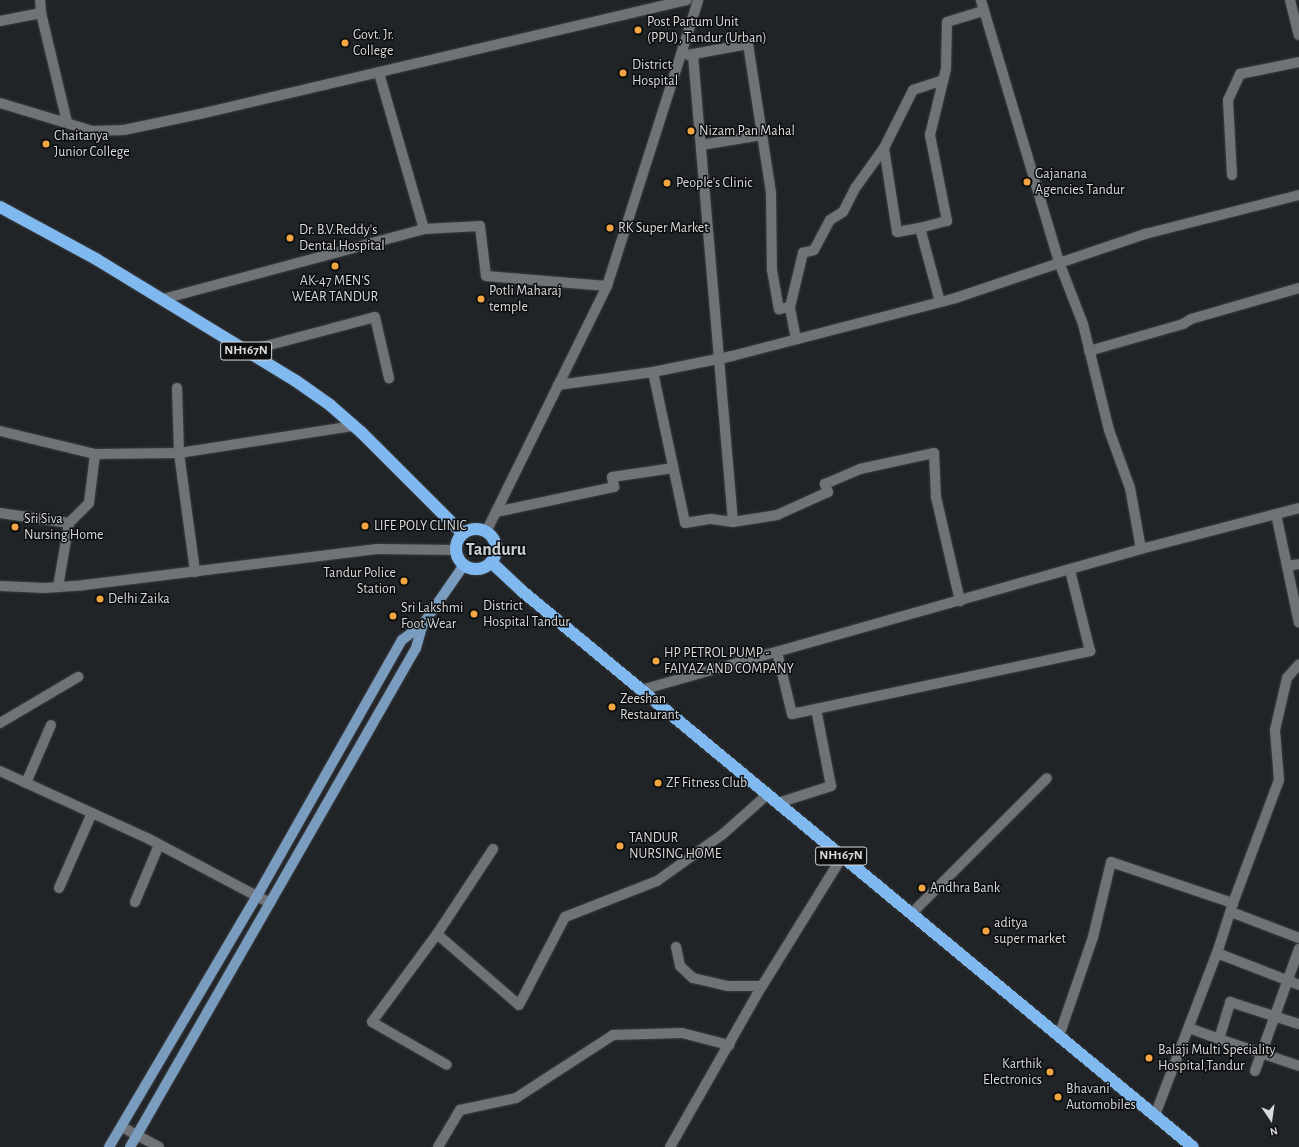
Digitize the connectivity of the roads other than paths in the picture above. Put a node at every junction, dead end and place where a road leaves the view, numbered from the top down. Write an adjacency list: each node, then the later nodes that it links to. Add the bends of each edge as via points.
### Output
1 (40, 0): 7 (street)
2 (687, 0): 13 (street)
3 (698, 0): 11 (street)
4 (981, 0): 6 (street)
5 (1290, 0): 9 (street)
6 (983, 11): 14 (street, via 948,22 946,69); 25 (street)
7 (41, 12): 8 (street); 16 (street)
8 (0, 21)
9 (1299, 35)
10 (693, 54): 11 (street); 17 (street, via 748,44); 18 (street)
11 (680, 56): 26 (street)
12 (1299, 62): 20 (street, via 1240,74 1228,100)
13 (379, 73): 16 (street, via 124,130 93,131); 24 (street)
14 (943, 80): 19 (street, via 913,90); 23 (street, via 930,135 947,221)
15 (0, 103): 16 (street)
16 (67, 122)
17 (762, 135): 18 (street); 30 (street, via 771,193 772,270 779,309)
18 (701, 144): 34 (street)
19 (884, 148): 23 (street, via 897,232); 30 (street, via 856,187 843,212 830,220 814,250 802,253)
20 (1232, 175)
21 (1299, 195): 25 (street, via 1145,234)
22 (0, 207): 28 (highway, NH167N, via 96,259)
23 (920, 228): 29 (street)
24 (424, 229): 26 (street, via 480,226 486,276); 28 (street)
25 (1059, 262): 29 (street); 33 (street)
26 (607, 286): 37 (street)
27 (1299, 289): 33 (street)
28 (162, 300): 32 (highway, NH167N)
29 (940, 302): 31 (street)
30 (790, 307): 31 (street)
31 (796, 338): 34 (street)
32 (247, 351): 36 (street, via 375,317); 39 (highway, NH167N, via 296,381)
33 (1089, 351): 52 (street, via 1109,430 1130,488)
34 (719, 359): 35 (street); 48 (street)
35 (653, 372): 37 (street); 43 (street)
36 (389, 378)
37 (558, 385): 45 (street)
38 (177, 388): 41 (street)
39 (354, 426): 41 (street); 51 (highway, NH167N)
40 (0, 431): 42 (street)
41 (179, 453): 42 (street); 59 (street)
42 (95, 454): 49 (street, via 89,503)
43 (673, 468): 45 (street, via 612,477 614,487); 48 (street, via 685,523 711,518)
44 (1299, 508): 47 (street)
45 (496, 512): 50 (street)
46 (0, 513): 49 (street)
47 (1276, 514): 52 (street); 57 (street)
48 (733, 522): 62 (street, via 777,515 828,492 825,484 860,470 934,454 936,497)
49 (69, 523): 61 (street)
50 (486, 532): 51 (highway, via 471,530); 54 (highway, via 495,543)
51 (463, 534): 53 (highway, via 457,542)
52 (1141, 549): 58 (street)
53 (456, 550): 56 (highway); 59 (street, via 377,549)
54 (491, 562): 56 (highway, via 483,568 476,569); 68 (highway, NH167N)
55 (1299, 564): 57 (street)
56 (464, 565): 64 (main road)
57 (1287, 566): 63 (street)
58 (1070, 570): 62 (street); 69 (street, via 1090,650)
59 (195, 572): 61 (street)
60 (0, 586): 61 (street)
61 (58, 587)
62 (960, 600): 65 (street)
63 (1298, 617)
64 (423, 624): 82 (main road, via 402,640); 84 (main road, via 416,648)
65 (777, 652): 68 (street); 69 (street, via 792,714)
66 (1299, 664): 85 (street, via 1287,678 1276,730 1279,780)
67 (78, 677): 70 (street)
68 (641, 690): 75 (highway, NH167N)
69 (816, 709): 76 (street, via 831,786)
70 (0, 723)
71 (51, 725): 74 (street)
72 (0, 771): 74 (street)
73 (1047, 778): 86 (street)
74 (26, 783): 77 (street)
75 (767, 795): 76 (highway, NH167N); 87 (street, via 723,834 657,881 566,916 519,1004)
76 (778, 803): 80 (highway, NH167N)
77 (92, 813): 78 (street); 81 (street)
78 (159, 844): 82 (street); 83 (street)
79 (493, 849): 87 (street)
80 (842, 856): 86 (highway, NH167N); 94 (street)
81 (59, 888)
82 (257, 896): 84 (street); 106 (main road)
83 (135, 902)
84 (270, 903): 107 (main road)
85 (1232, 908): 88 (street); 91 (street); 98 (street, via 1111,862 1093,936)
86 (911, 914): 98 (highway, NH167N)
87 (437, 934): 102 (street, via 372,1022)
88 (1299, 938)
89 (676, 947): 94 (street, via 680,966 693,978 729,986)
90 (1299, 949): 92 (street)
91 (1217, 953): 92 (street); 97 (street)
92 (1288, 980): 93 (street); 95 (street)
93 (1299, 985)
94 (762, 986): 100 (street)
95 (1276, 1015): 96 (street); 99 (street, via 1230,1002); 101 (street)
96 (1299, 1024)
97 (1189, 1028): 99 (street); 105 (street)
98 (1059, 1036): 105 (highway, NH167N)
99 (1219, 1039): 101 (street)
100 (729, 1045): 111 (street, via 682,1033 613,1035 516,1098 460,1110); 112 (street)
101 (1262, 1052): 103 (street); 104 (street)
102 (447, 1065)
103 (1299, 1066)
104 (1255, 1071)
105 (1155, 1115): 113 (highway, NH167N)
106 (122, 1127): 107 (street); 108 (main road)
107 (137, 1135): 109 (main road); 110 (street)
108 (109, 1147)
109 (130, 1147)
110 (159, 1147)
111 (438, 1147)
112 (670, 1147)
113 (1193, 1147)

